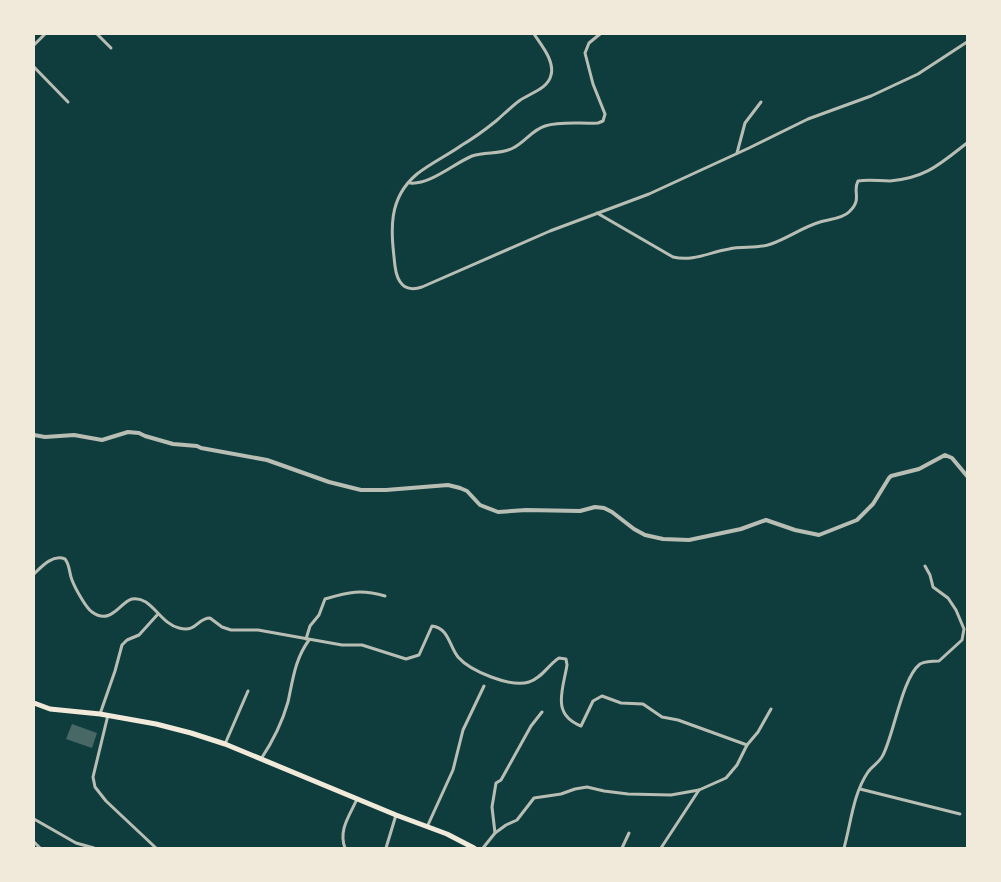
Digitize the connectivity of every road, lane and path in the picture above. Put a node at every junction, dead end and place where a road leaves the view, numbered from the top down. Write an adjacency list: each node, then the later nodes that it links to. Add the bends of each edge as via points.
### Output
1 (44, 34): 6 (street)
2 (97, 34): 7 (street)
3 (534, 34): 13 (street, via 551,66 548,82 417,174)
4 (600, 34): 13 (street, via 589,43 585,52 605,114 603,121 546,126 510,150 475,155 422,182)
5 (967, 42): 12 (street, via 918,74 871,96 808,119)
6 (34, 45)
7 (111, 48)
8 (34, 67): 9 (street)
9 (68, 102)
10 (761, 102): 12 (street, via 745,122)
11 (967, 143): 14 (street, via 933,170 919,175 890,181 858,181 856,204 846,215 819,222 760,247 730,249 693,258 673,257)
12 (737, 154): 14 (street, via 649,194)
13 (409, 183): 14 (street, via 398,199 391,230 396,276 405,286 414,289)
14 (597, 213)
15 (34, 435): 16 (street, via 74,435 102,440 128,432 139,433 163,442 267,460 361,490 460,488 480,505 498,512 580,511 595,506 612,512 645,535 674,540 741,529 766,520 819,535 858,520 891,476 919,468 945,455 952,458)
16 (967, 476)
17 (924, 566): 32 (street, via 933,587 948,598 956,610 964,630 962,640 939,661 919,665 901,700 883,757 868,772)
18 (34, 574): 20 (street, via 47,562 63,558 68,562 73,583 95,614 112,614 125,602 138,599 147,602)
19 (385, 596): 21 (street, via 368,591 325,599 319,615 310,626)
20 (158, 614): 21 (street, via 181,629 192,628 208,618 226,629 258,630); 27 (street, via 138,635 122,645)
21 (308, 639): 30 (street, via 362,645 406,659 420,655 432,626 448,636 457,656 465,664 511,683 528,683 559,658 566,659 561,706 566,718 581,726 593,700 602,696 643,704 662,717); 31 (street, via 295,664 282,722)
22 (484, 686): 38 (street, via 463,730 453,770)
23 (248, 691): 29 (street)
24 (34, 702): 27 (main road, via 50,708)
25 (771, 709): 30 (street)
26 (542, 712): 39 (street, via 501,780 496,783 492,807)
27 (100, 714): 28 (main road)
28 (108, 716): 29 (main road, via 191,733); 44 (street, via 93,777 95,787)
29 (225, 744): 31 (main road)
30 (747, 744): 33 (street, via 738,765 726,778)
31 (261, 759): 34 (main road)
32 (860, 789): 35 (street); 51 (street)
33 (699, 790): 39 (street, via 670,796 581,787 534,798 517,820); 50 (street)
34 (357, 798): 36 (main road); 45 (street, via 342,830)
35 (960, 814)
36 (396, 815): 38 (main road); 46 (street)
37 (34, 819): 43 (street, via 76,843)
38 (427, 827): 47 (main road)
39 (495, 833): 48 (street)
40 (629, 833): 49 (street)
41 (34, 842): 42 (street)
42 (40, 848)
43 (94, 848)
44 (156, 848)
45 (345, 848)
46 (386, 848)
47 (474, 848)
48 (484, 848)
49 (622, 848)
50 (661, 848)
51 (844, 848)

